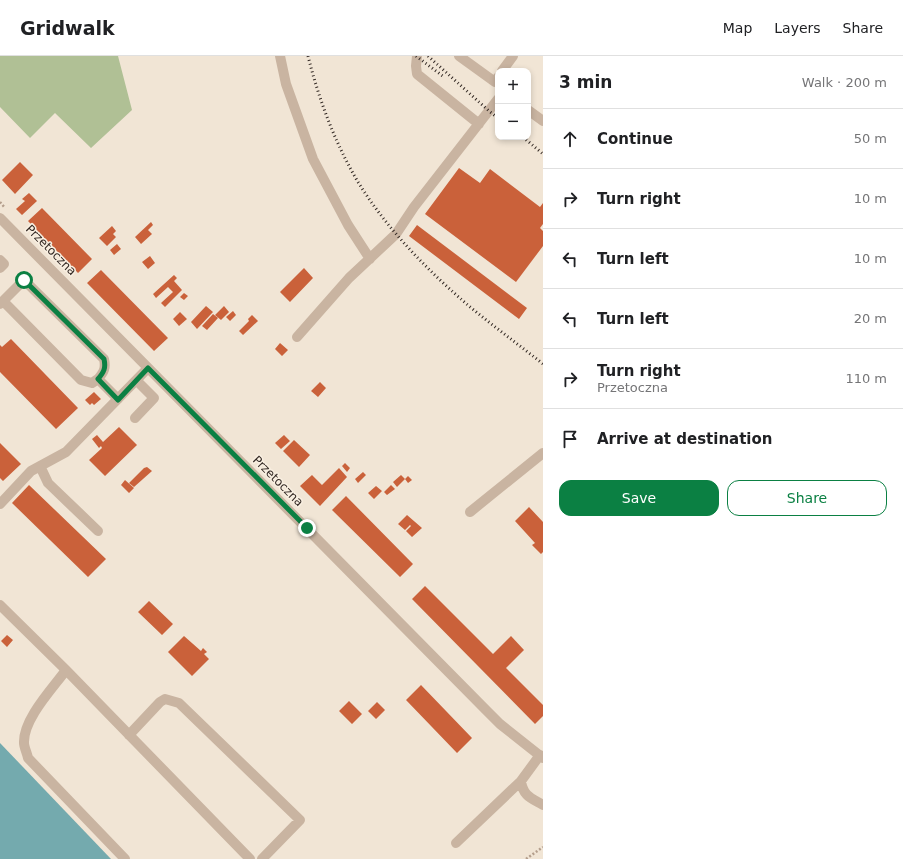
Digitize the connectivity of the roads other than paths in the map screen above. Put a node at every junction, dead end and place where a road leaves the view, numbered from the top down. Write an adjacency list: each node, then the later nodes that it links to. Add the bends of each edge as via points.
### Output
1 (280, 56): 12 (street, via 286,84 313,159 348,225)
2 (417, 56): 10 (street, via 417,74)
3 (458, 56): 6 (street)
4 (513, 56): 5 (street)
5 (504, 68)
6 (495, 82)
7 (495, 103): 10 (street)
8 (531, 112): 9 (street)
9 (543, 121)
10 (479, 124): 12 (street, via 396,234)
11 (0, 218): 17 (street, Przetoczna)
12 (370, 259): 16 (street, via 349,278)
13 (0, 260): 14 (street, via 4,264)
14 (0, 268)
15 (2, 302): 18 (street, via 81,380 92,383); 18 (street, via 24,280 104,359 106,366)
16 (297, 337)
17 (148, 368): 19 (street); 30 (street, Przetoczna, via 500,724)
18 (98, 379): 20 (street)
19 (137, 381): 20 (street); 21 (street, via 154,398)
20 (118, 400): 23 (street, via 66,452)
21 (135, 418)
22 (543, 453): 25 (street)
23 (40, 466): 24 (street, via 31,471); 26 (street, via 48,483)
24 (0, 504)
25 (470, 512)
26 (98, 531)
27 (0, 605): 28 (street)
28 (66, 670): 29 (street); 34 (street, via 32,716 26,729 24,743 28,758)
29 (129, 735): 35 (street); 36 (street, via 160,702 165,699 179,703 300,820)
30 (542, 756): 31 (street)
31 (521, 781): 32 (street, via 522,790); 33 (street)
32 (543, 805)
33 (456, 843)
34 (126, 859)
35 (250, 859)
36 (262, 859)

